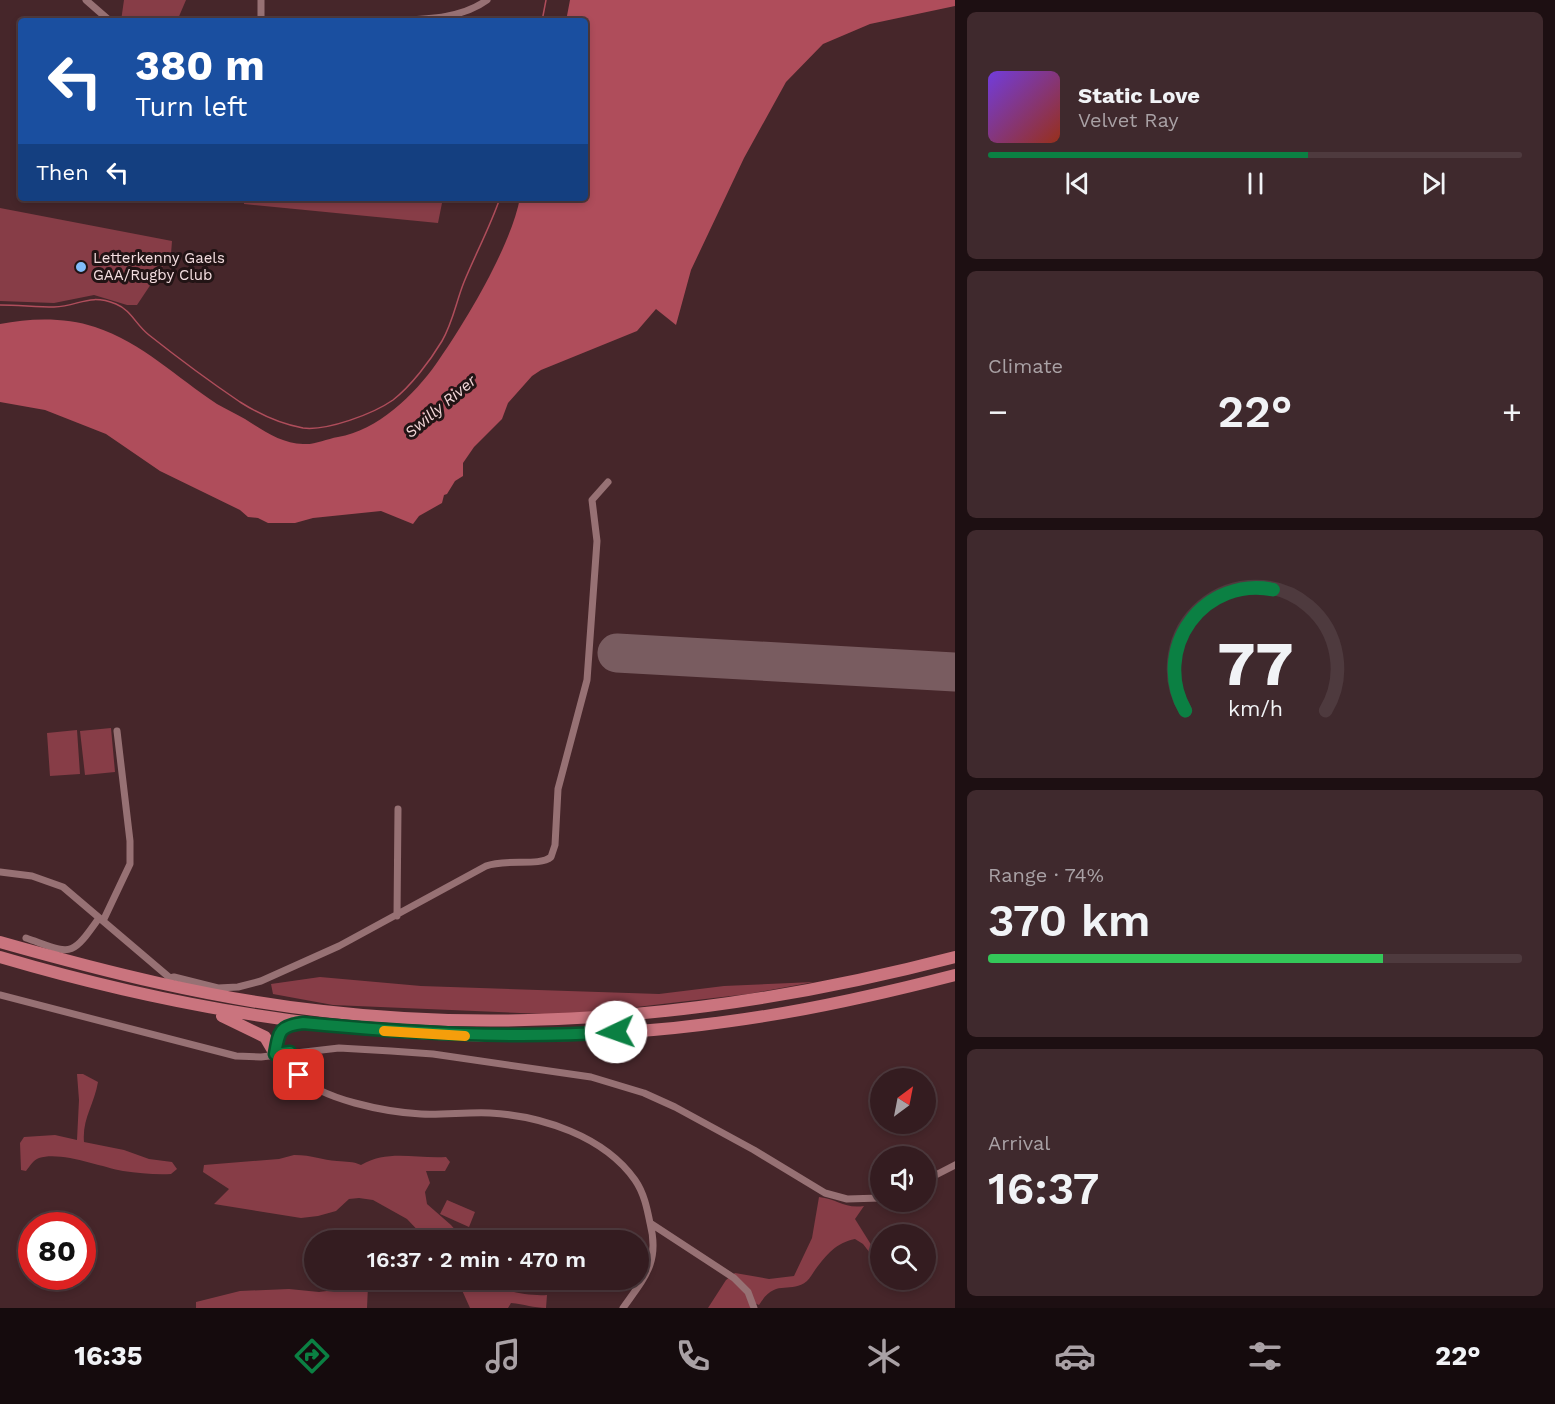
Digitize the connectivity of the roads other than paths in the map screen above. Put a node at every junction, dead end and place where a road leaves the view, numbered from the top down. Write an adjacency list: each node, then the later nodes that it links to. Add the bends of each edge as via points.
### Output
1 (86, 0): 4 (street)
2 (261, 0): 5 (street)
3 (487, 0): 6 (street, via 461,13)
4 (107, 18)
5 (261, 18)
6 (418, 18)
7 (609, 482): 11 (street, via 592,500 597,542 587,680 558,789 554,853 545,861 505,860 491,864)
8 (117, 731): 12 (street, via 130,864)
9 (398, 809): 11 (street)
10 (0, 872): 12 (street, via 48,880 75,895)
11 (398, 916): 18 (street, via 250,984 218,988)
12 (101, 919): 13 (street, via 72,950); 18 (street)
13 (26, 938)
14 (0, 942): 18 (highway, via 81,965)
15 (0, 957): 20 (highway)
16 (955, 957): 18 (highway, via 847,984 740,1003 631,1016 541,1020 347,1014 273,1005)
17 (955, 975): 21 (highway, via 776,1015 638,1031 458,1036)
18 (168, 982)
19 (0, 995): 23 (street, via 229,1055 246,1058)
20 (208, 1008): 21 (highway); 23 (highway, via 265,1037)
21 (303, 1023): 23 (highway, via 283,1028)
22 (290, 1052): 23 (street); 26 (street, via 339,1048 433,1053 591,1077 644,1093 683,1111 825,1193 847,1199); 27 (street, via 292,1065 302,1078 340,1098 412,1113 501,1114 581,1137 609,1155 636,1181)
23 (275, 1054)
24 (955, 1165): 25 (street)
25 (936, 1175)
26 (870, 1198)
27 (650, 1223): 28 (street, via 655,1244 652,1264); 29 (street, via 734,1278 748,1293)
28 (623, 1308)
29 (754, 1308)

